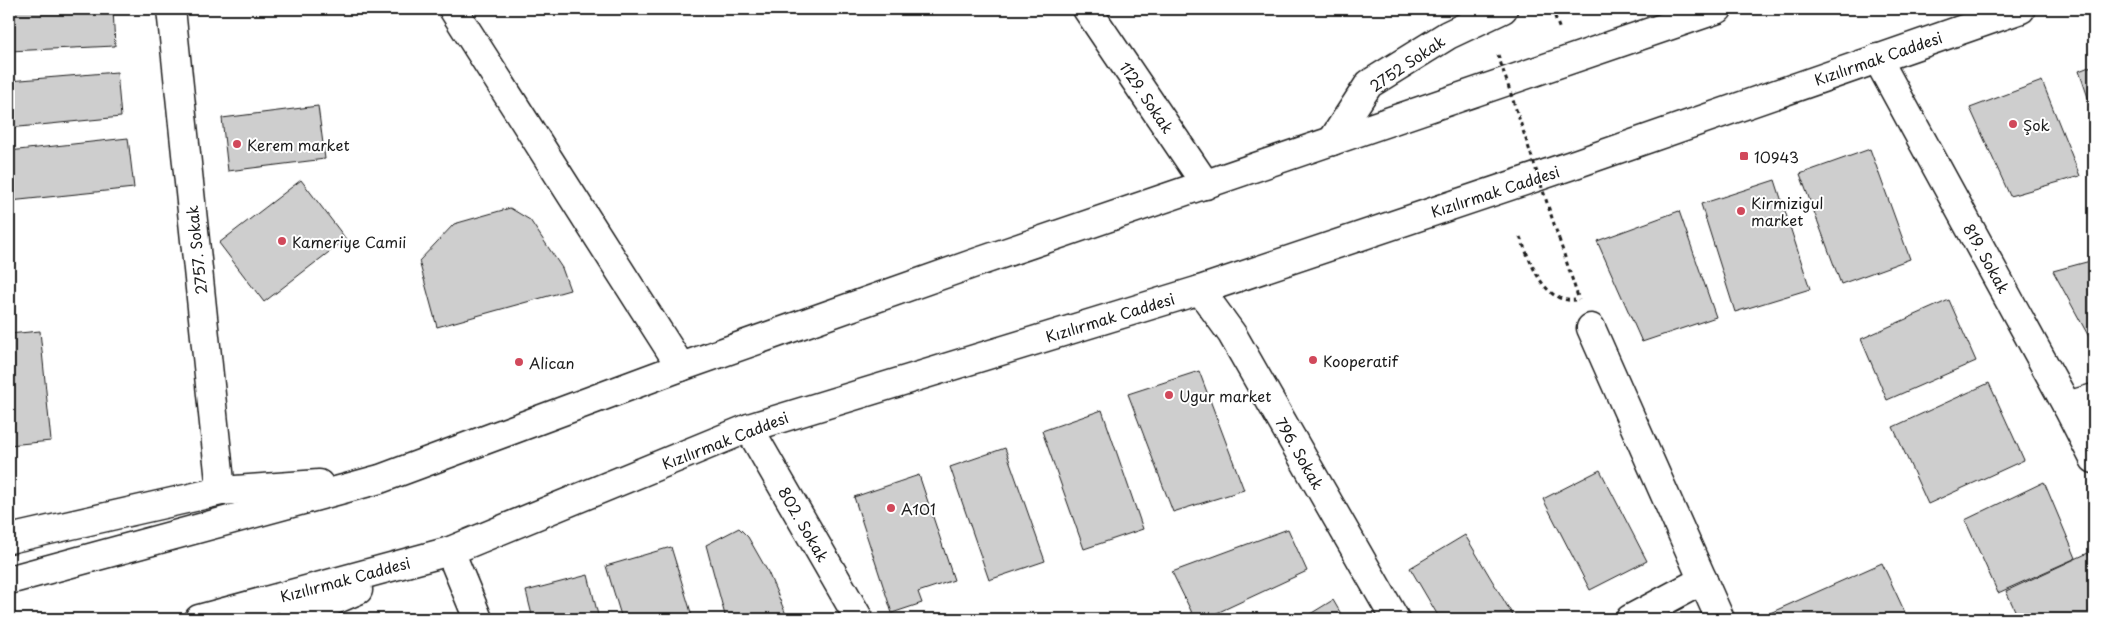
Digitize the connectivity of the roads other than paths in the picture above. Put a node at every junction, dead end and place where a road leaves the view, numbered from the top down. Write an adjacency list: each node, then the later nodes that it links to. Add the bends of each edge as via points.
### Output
1 (171, 9): 18 (main road, 2757. Sokak)
2 (453, 9): 12 (main road)
3 (1087, 9): 9 (main road, 1129. Sokak)
4 (1502, 9): 8 (main road, 2752 Sokak, via 1448,35 1369,84)
5 (1718, 9): 8 (main road)
6 (2020, 9): 7 (main road, Kızılırmak Caddesi)
7 (1877, 58): 10 (main road, Kızılırmak Caddesi); 14 (main road, 819. Sokak)
8 (1332, 141): 9 (main road)
9 (1206, 185): 12 (main road)
10 (1200, 290): 15 (main road, Kızılırmak Caddesi); 27 (main road, 796. Sokak, via 1232,334)
11 (1591, 328): 22 (main road)
12 (681, 367): 17 (main road)
13 (2094, 398): 14 (main road)
14 (2067, 406): 16 (main road, 819. Sokak)
15 (749, 428): 20 (main road, Kızılırmak Caddesi); 26 (main road, 802. Sokak)
16 (2094, 459)
17 (380, 479): 18 (main road); 21 (main road)
18 (221, 491): 19 (main road)
19 (9, 539)
20 (450, 551): 23 (main road, Kızılırmak Caddesi); 24 (main road); 25 (main road)
21 (9, 580)
22 (1702, 580): 28 (main road); 29 (main road)
23 (199, 619)
24 (291, 619)
25 (478, 619)
26 (859, 619)
27 (1395, 619)
28 (1630, 619)
29 (1720, 619)

